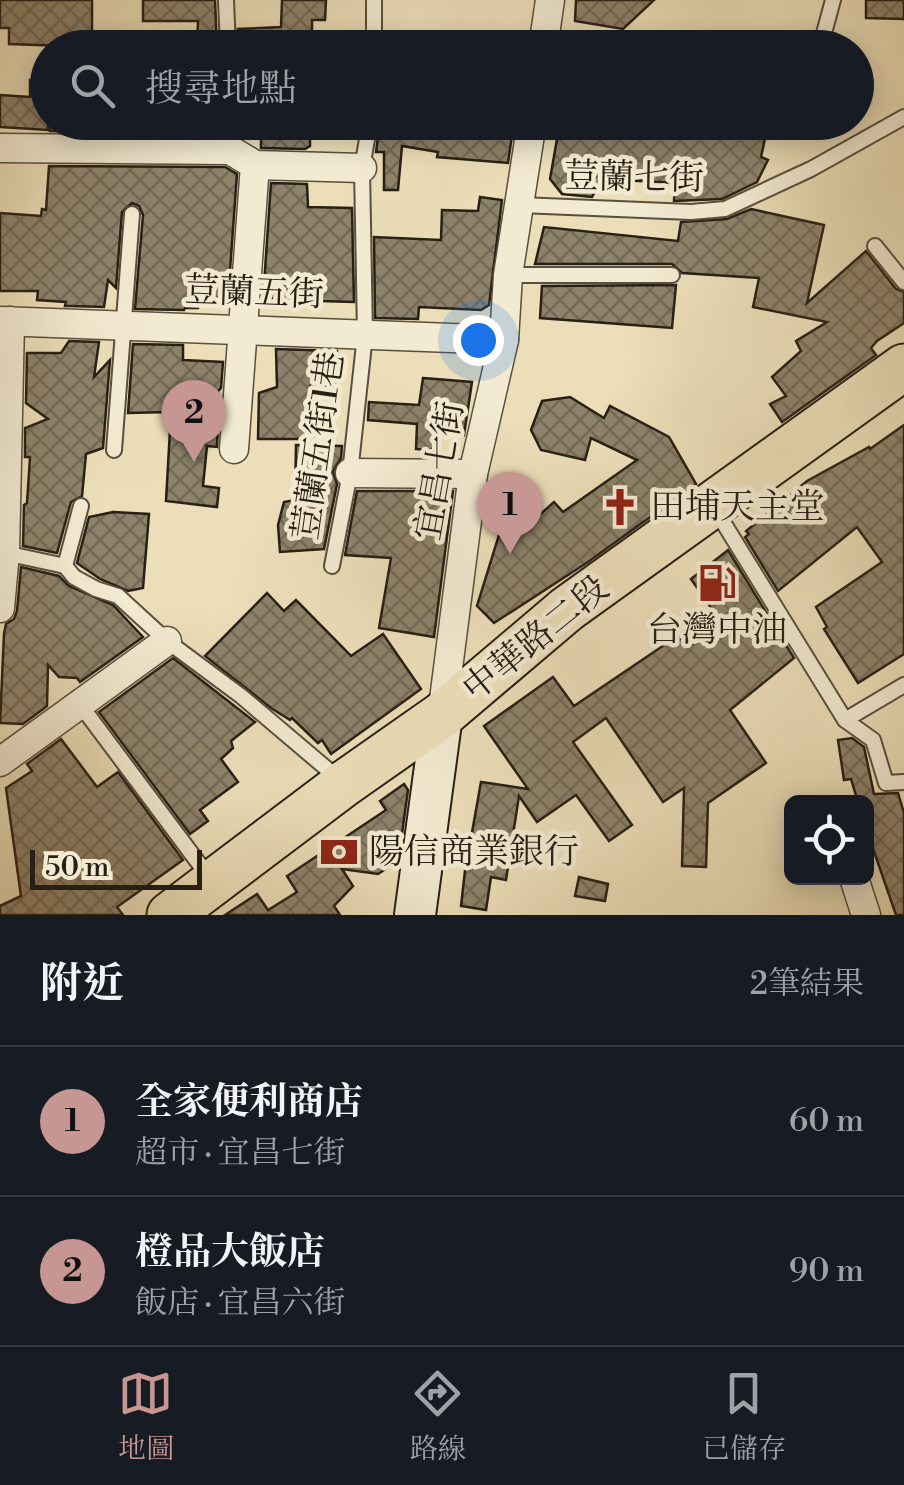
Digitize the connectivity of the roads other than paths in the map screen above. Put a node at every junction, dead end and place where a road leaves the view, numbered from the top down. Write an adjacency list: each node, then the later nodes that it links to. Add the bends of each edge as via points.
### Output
1 (226, 0): 5 (lane)
2 (374, 0): 6 (lane)
3 (550, 0): 7 (street)
4 (833, 0): 8 (lane)
5 (227, 30)
6 (374, 30)
7 (546, 30)
8 (825, 30)
9 (904, 117): 10 (lane, 荳蘭七街)
10 (874, 134)
11 (367, 140): 16 (lane, 荳蘭五街1巷)
12 (529, 140): 17 (street, 宜昌七街)
13 (863, 140): 17 (lane, 荳蘭七街, via 725,209)
14 (237, 146): 15 (street); 16 (street); 25 (street)
15 (0, 148)
16 (362, 168): 26 (lane, 荳蘭五街1巷)
17 (520, 205): 20 (street, 宜昌七街)
18 (132, 214): 24 (lane)
19 (875, 246): 22 (lane)
20 (508, 275): 21 (lane); 27 (street, 宜昌七街)
21 (672, 275)
22 (904, 282)
23 (5, 321): 24 (street, 荳蘭五街); 35 (street)
24 (124, 326): 25 (street, 荳蘭五街); 29 (lane)
25 (241, 330): 26 (street, 荳蘭五街); 30 (street)
26 (365, 335): 27 (street, 荳蘭五街); 31 (lane, 荳蘭五街1巷)
27 (504, 340): 32 (street, 宜昌七街)
28 (904, 367): 33 (main road, 中華路二段)
29 (114, 450)
30 (234, 450)
31 (350, 474): 32 (street); 37 (lane, 荳蘭五街1巷)
32 (473, 474): 42 (street, 宜昌七街)
33 (712, 504): 42 (main road, 中華路二段, via 567,609); 43 (lane)
34 (82, 506): 36 (lane)
35 (5, 553): 36 (lane); 38 (street)
36 (64, 566): 39 (lane, via 118,596)
37 (332, 566)
38 (0, 608)
39 (167, 641): 41 (street); 46 (lane)
40 (904, 685): 43 (lane)
41 (79, 703): 44 (street); 48 (lane)
42 (442, 715): 46 (main road, 中華路二段); 49 (street)
43 (845, 720): 45 (lane, via 873,740 886,783)
44 (0, 762)
45 (904, 782)
46 (345, 783): 48 (main road, 中華路二段)
47 (856, 885): 50 (street)
48 (200, 901)
49 (415, 915)
50 (866, 915)

